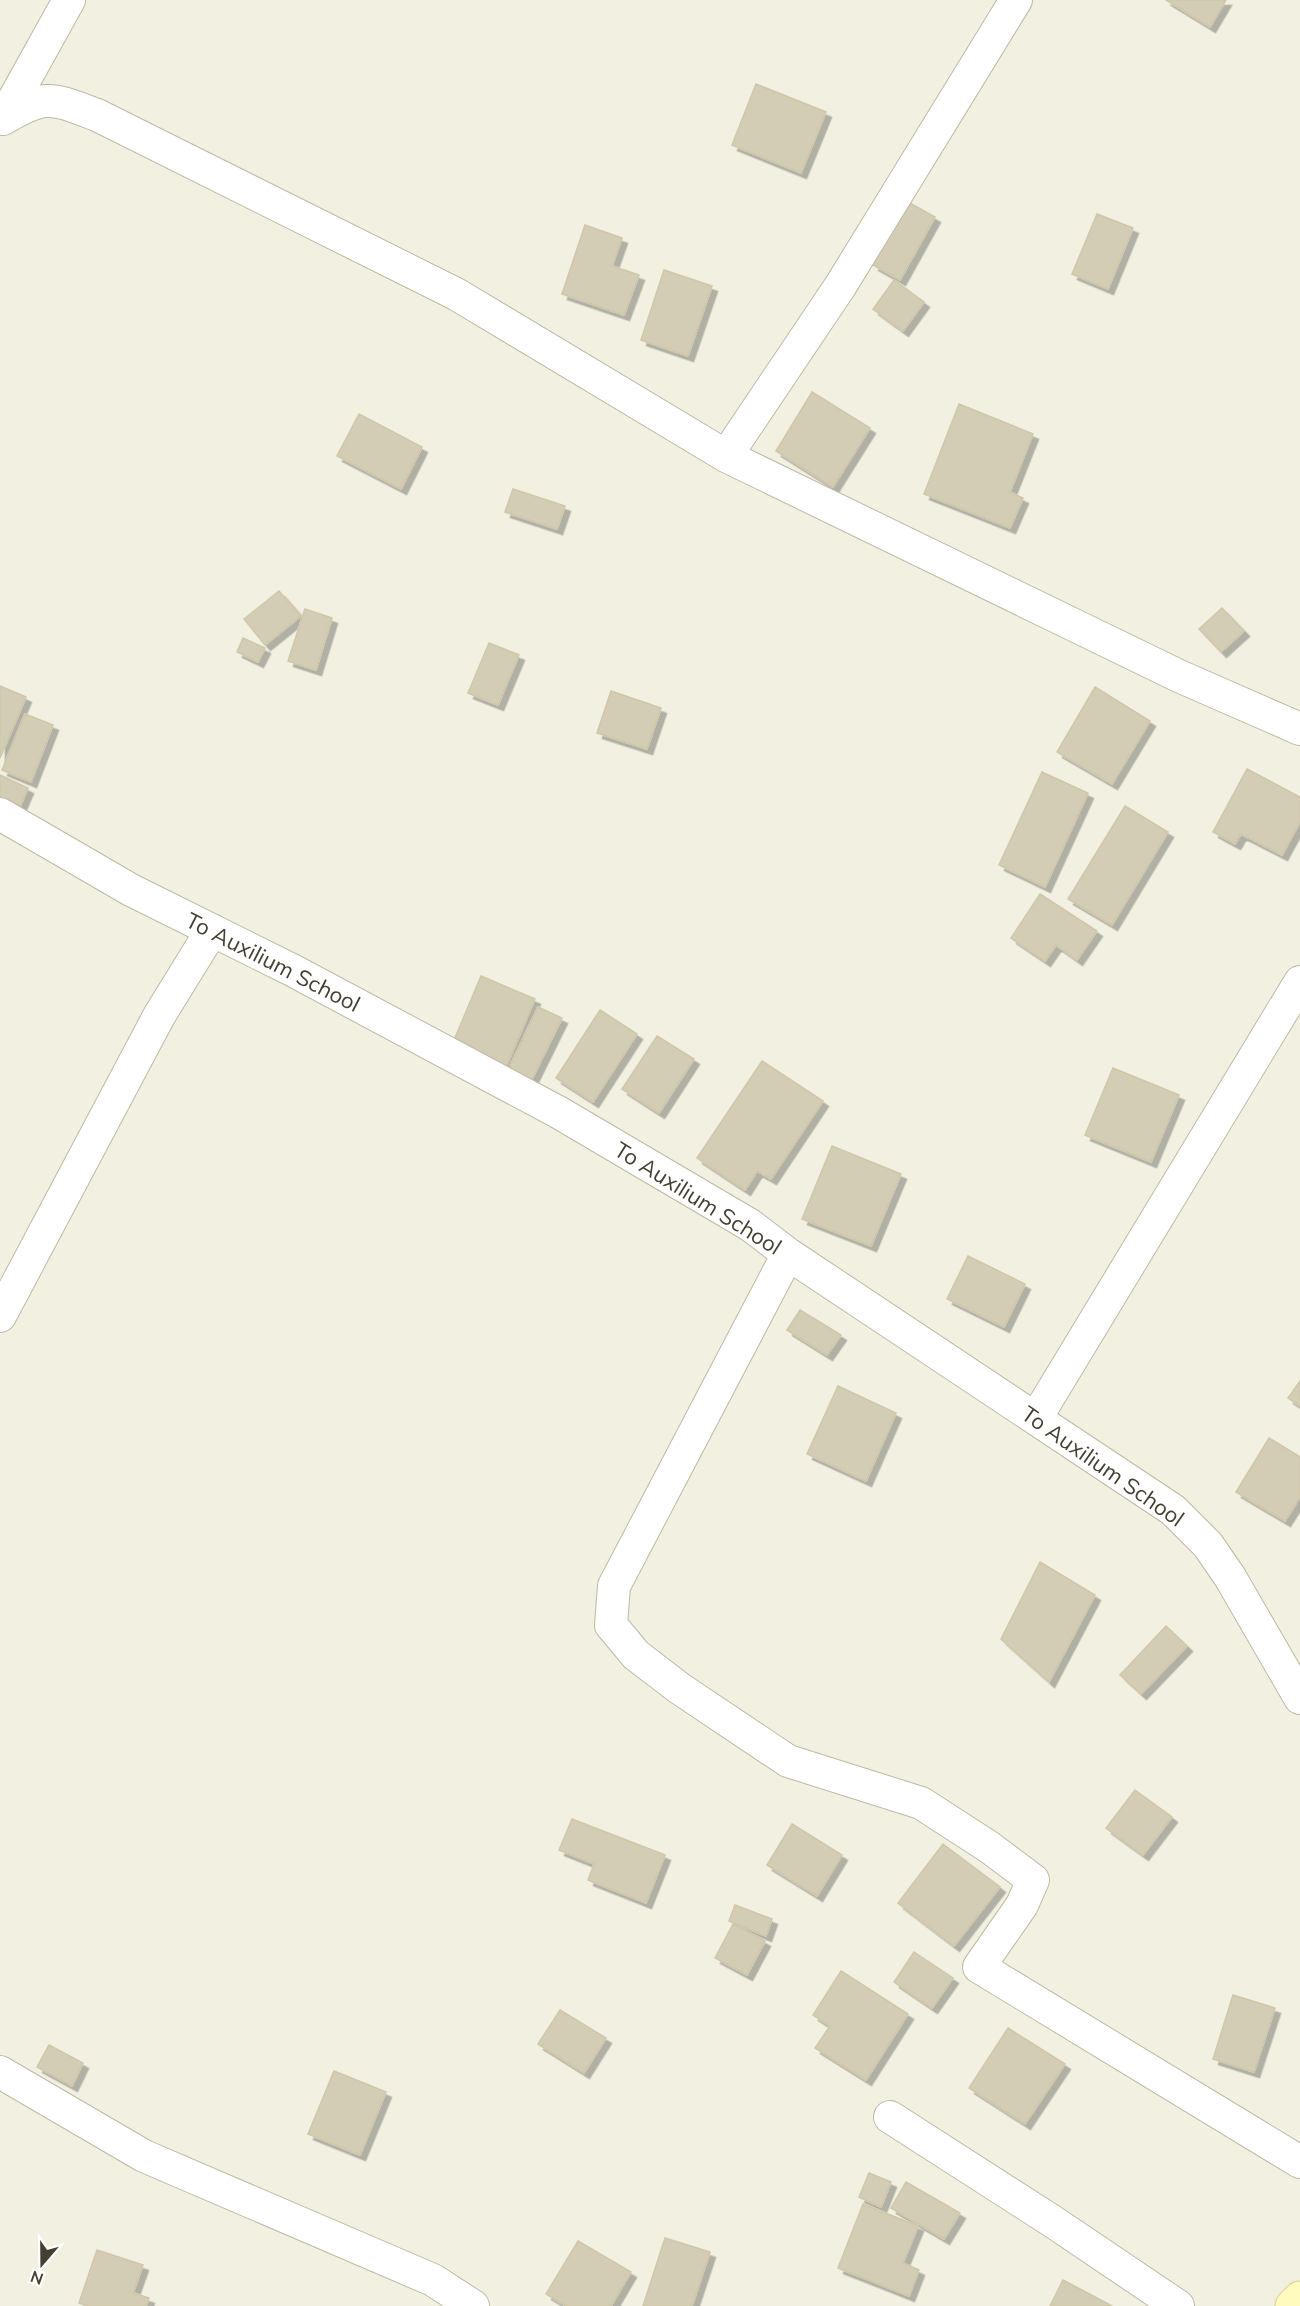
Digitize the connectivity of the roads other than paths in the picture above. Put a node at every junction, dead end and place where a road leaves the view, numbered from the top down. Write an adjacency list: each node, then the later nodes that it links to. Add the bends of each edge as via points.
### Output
1 (69, 0): 3 (street)
2 (1016, 0): 4 (street, via 842,285)
3 (2, 122): 4 (street, via 29,104 46,100 97,115 456,294)
4 (726, 456): 5 (street, via 1179,676)
5 (1300, 729)
6 (0, 814): 7 (street, To Auxilium School, via 131,890)
7 (212, 930): 9 (street, To Auxilium School, via 558,1112 750,1226); 10 (street, via 159,1016)
8 (1300, 982): 11 (street)
9 (788, 1254): 11 (street, To Auxilium School); 15 (street, via 614,1586 611,1625 636,1655 662,1675 788,1761 921,1803 1033,1880 1022,1905 979,1967)
10 (0, 1316)
11 (1036, 1418): 12 (street, To Auxilium School, via 1173,1510 1208,1545)
12 (1300, 1698)
13 (0, 2072): 17 (street, via 144,2156 433,2280)
14 (890, 2117): 18 (street)
15 (1300, 2162)
16 (1300, 2298): 19 (main road)
17 (472, 2306)
18 (1178, 2306)
19 (1292, 2306)

